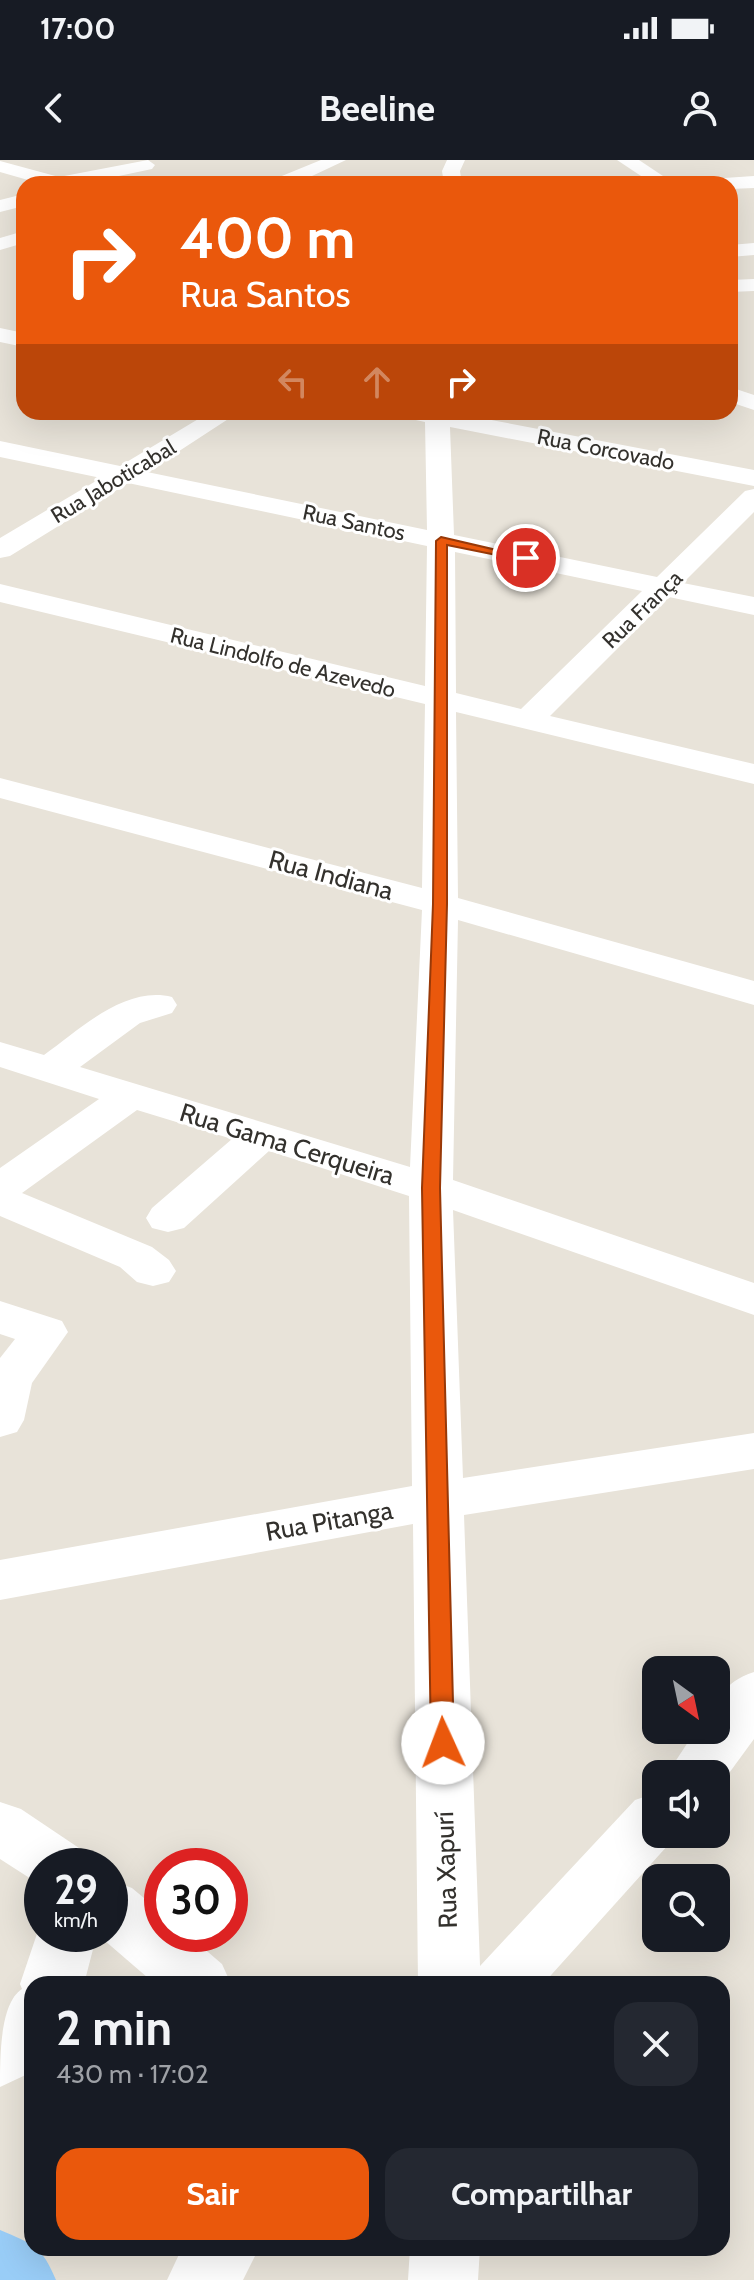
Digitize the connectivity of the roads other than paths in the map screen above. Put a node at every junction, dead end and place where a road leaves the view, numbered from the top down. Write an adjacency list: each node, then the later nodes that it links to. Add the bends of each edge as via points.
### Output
1 (337, 160): 7 (street)
2 (626, 160): 8 (street)
3 (146, 165): 6 (street)
4 (1, 166): 5 (street)
5 (34, 176)
6 (96, 176)
7 (287, 176)
8 (653, 176)
9 (214, 420): 13 (street, Rua Jaboticabal)
10 (429, 420): 16 (street, Rua Xapurí)
11 (459, 420): 14 (street, Rua Corcovado)
12 (0, 449): 13 (street, Rua Santos)
13 (122, 475): 16 (street, Rua Santos); 17 (street, Rua Jaboticabal)
14 (754, 478)
15 (754, 497): 18 (street, Rua França)
16 (441, 541): 18 (street, Rua Santos); 21 (street, Rua Xapurí)
17 (0, 550)
18 (666, 586): 20 (street, Rua Santos); 22 (street, Rua França)
19 (0, 593): 21 (street, Rua Lindolfo de Azevedo)
20 (754, 606)
21 (440, 699): 22 (street, Rua Lindolfo de Azevedo); 25 (street, Rua Xapurí)
22 (528, 720): 23 (street, Rua Lindolfo de Azevedo)
23 (754, 774)
24 (0, 788): 25 (street, Rua Indiana)
25 (440, 904): 26 (street, Rua Indiana); 33 (street, Rua Xapurí)
26 (754, 993)
27 (158, 1005): 29 (street, via 126,1015)
28 (0, 1054): 29 (street, Rua Gama Cerqueira)
29 (49, 1070): 30 (street, Rua Gama Cerqueira)
30 (129, 1097): 31 (street, Rua Gama Cerqueira); 32 (street)
31 (263, 1134): 33 (street, Rua Gama Cerqueira); 35 (street)
32 (0, 1188)
33 (431, 1188): 37 (street, Rua Gama Cerqueira); 41 (street, Rua Xapurí)
34 (0, 1200): 36 (street, via 136,1257)
35 (168, 1218)
36 (153, 1271)
37 (754, 1300)
38 (0, 1317): 39 (street, via 45,1332 9,1380)
39 (0, 1420)
40 (754, 1451): 41 (street, Rua Pitanga)
41 (436, 1501): 42 (street, Rua Pitanga); 52 (street, Rua Xapurí)
42 (0, 1580)
43 (754, 1695): 44 (street)
44 (706, 1760)
45 (0, 1827): 47 (street)
46 (642, 1833): 53 (street)
47 (31, 1848)
48 (128, 1922): 51 (street)
49 (62, 1952): 50 (street)
50 (56, 1976)
51 (191, 1976)
52 (449, 1976)
53 (510, 1976)
54 (24, 2028): 55 (street)
55 (0, 2057)
56 (218, 2256): 60 (street)
57 (444, 2256): 61 (street)
58 (0, 2265): 59 (main road)
59 (21, 2280)
60 (202, 2280)
61 (443, 2280)

